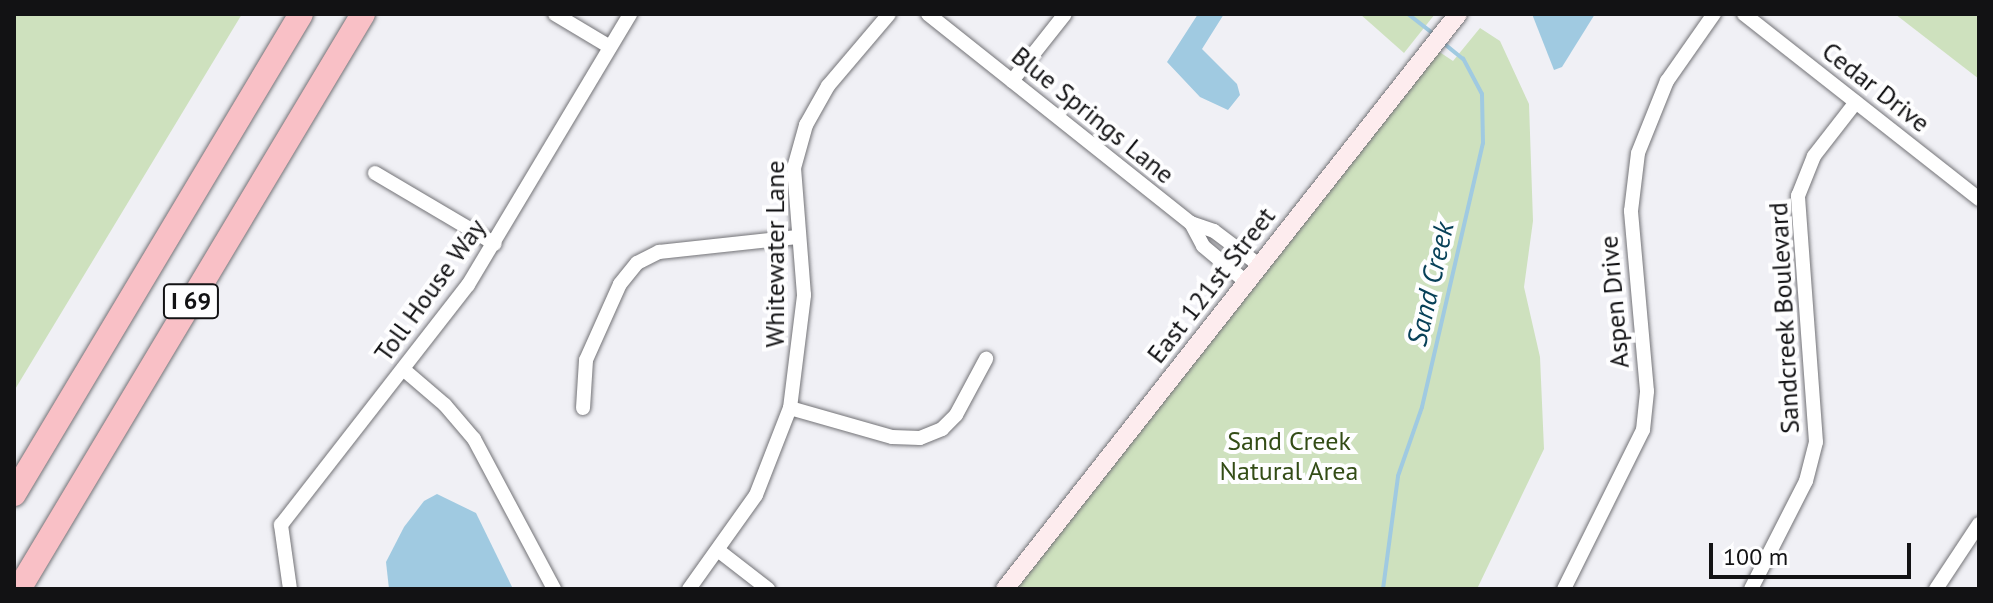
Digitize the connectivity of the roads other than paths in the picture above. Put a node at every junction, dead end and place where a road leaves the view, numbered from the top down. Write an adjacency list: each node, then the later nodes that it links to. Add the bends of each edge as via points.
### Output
1 (301, 14): 25 (highway, I 69)
2 (363, 14): 28 (highway, I 69)
3 (555, 14): 11 (street)
4 (630, 14): 11 (street, Toll House Way)
5 (889, 14): 17 (street, Whitewater Lane, via 828,86 806,125 794,168)
6 (928, 14): 12 (street, Blue Springs Lane)
7 (1065, 14): 12 (street)
8 (1714, 14): 34 (street, Aspen Drive, via 1667,81 1638,153 1631,211 1646,414 1638,446)
9 (1744, 14): 13 (street, Cedar Drive)
10 (1453, 20): 19 (street, East 121st Street)
11 (610, 47): 18 (street, Toll House Way)
12 (1012, 81): 16 (street, Blue Springs Lane)
13 (1856, 102): 15 (street, Cedar Drive); 35 (street, Sandcreek Boulevard, via 1806,170 1798,196 1816,416 1813,458)
14 (375, 173): 18 (street)
15 (1979, 199)
16 (1191, 223): 19 (street, Blue Springs Lane, via 1214,231); 20 (street, Blue Springs Lane, via 1203,246)
17 (797, 237): 23 (street, via 659,252 637,263 620,284 586,360); 24 (street, Whitewater Lane, via 803,324)
18 (495, 244): 22 (street, Toll House Way)
19 (1259, 265): 20 (street, East 121st Street)
20 (1246, 282): 33 (street, East 121st Street)
21 (986, 359): 24 (street, via 967,401 932,435 892,437)
22 (403, 369): 29 (street, Toll House Way, via 281,525); 30 (street, via 474,439)
23 (583, 408)
24 (790, 408): 27 (street, Whitewater Lane, via 761,485)
25 (14, 494)
26 (1979, 524): 36 (street)
27 (719, 551): 31 (street, Whitewater Lane); 32 (street)
28 (19, 589)
29 (290, 589)
30 (554, 589)
31 (689, 589)
32 (768, 589)
33 (1005, 589)
34 (1564, 589)
35 (1751, 589)
36 (1936, 589)

